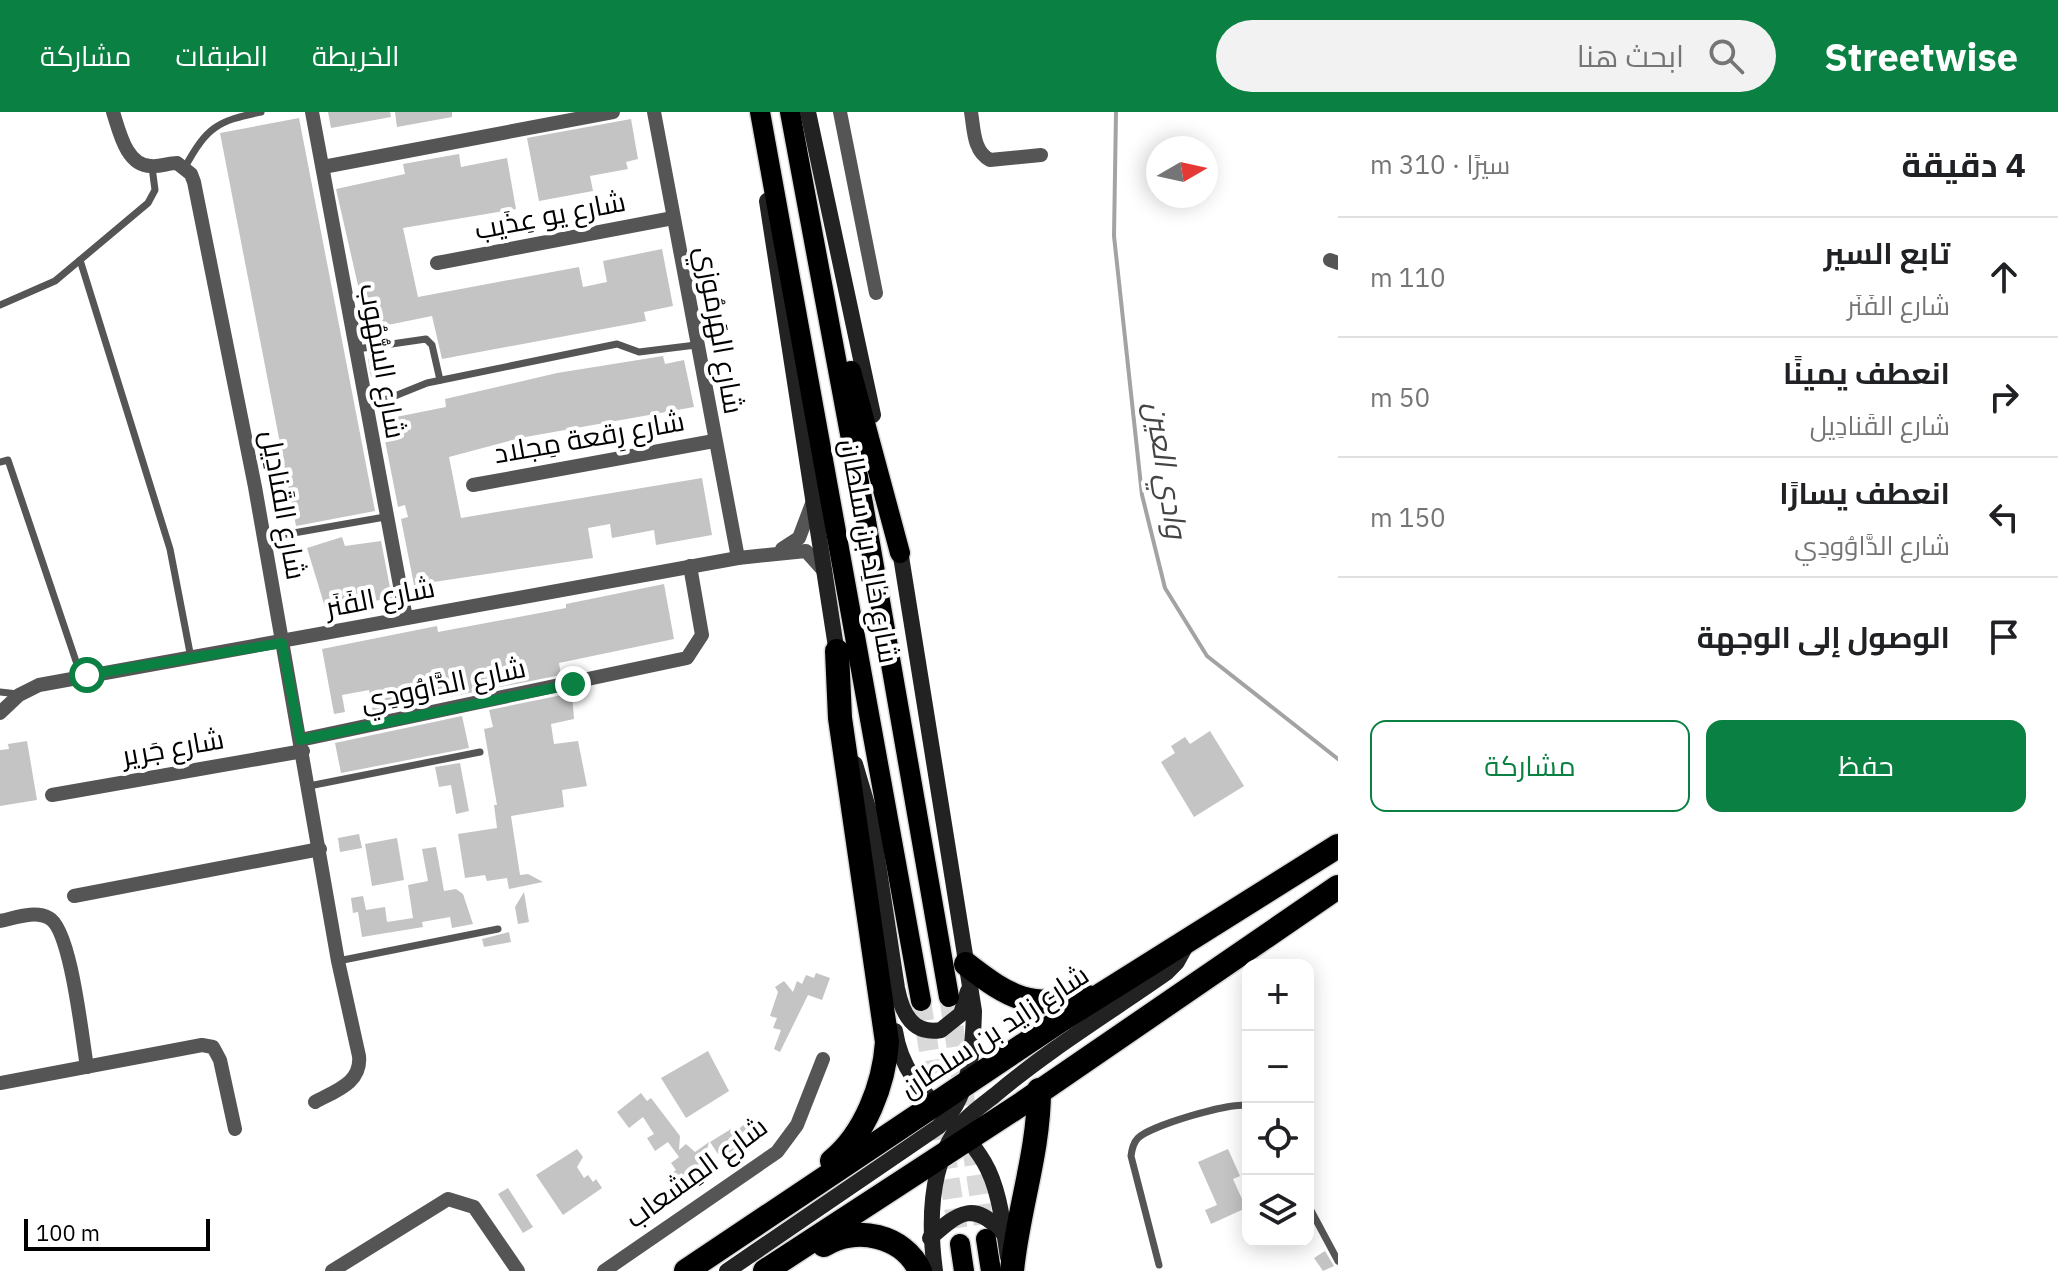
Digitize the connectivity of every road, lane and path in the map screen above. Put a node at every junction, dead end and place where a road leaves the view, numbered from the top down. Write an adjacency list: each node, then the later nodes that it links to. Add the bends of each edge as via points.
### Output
1 (113, 112): 12 (street, via 128,151)
2 (261, 112): 13 (lane, via 221,121 202,137)
3 (312, 112): 14 (street, شارع السُّهُوب)
4 (613, 112): 14 (street)
5 (654, 112): 15 (street, شارع الهَرمُوزي)
6 (759, 112): 27 (main road, via 774,262); 59 (main road, شارع خالِد بن سلطان)
7 (790, 112): 31 (main road, via 835,309); 58 (main road, شارع خالِد بن سلطان)
8 (808, 112): 31 (main road)
9 (840, 112): 18 (street)
10 (971, 112): 11 (street, via 983,156 990,160)
11 (1041, 155)
12 (152, 167): 13 (street); 16 (lane, via 153,196)
13 (185, 167): 29 (street, شارع القَنادِيل, via 194,182)
14 (323, 167): 21 (street, شارع السُّهُوب)
15 (673, 218): 17 (street, شارع يو عِذَيب); 20 (street, شارع الهَرمُوزي)
16 (80, 260): 19 (lane, via 35,292); 38 (lane, via 170,549)
17 (437, 263)
18 (876, 293)
19 (0, 305)
20 (696, 345): 22 (lane, via 639,352 617,344); 24 (street, شارع الهَرمُوزي)
21 (355, 350): 22 (lane, via 426,339); 23 (street, شارع السُّهُوب)
22 (440, 380): 23 (lane)
23 (364, 408): 28 (street, شارع السُّهُوب)
24 (714, 441): 26 (street, شارع رِقعة مِجلاد); 32 (street, شارع الهَرمُوزي)
25 (0, 462): 39 (lane, via 8,460)
26 (473, 485)
27 (813, 501): 30 (street, via 799,538); 34 (main road)
28 (385, 517): 29 (lane); 35 (street, شارع السُّهُوب)
29 (264, 539): 36 (street, شارع القَنادِيل)
30 (778, 551): 32 (street, شارع الفَنَر); 34 (street, شارع الفَنَر, via 806,551)
31 (900, 553): 56 (main road)
32 (738, 558): 33 (street, شارع الفَنَر)
33 (690, 566): 35 (street, شارع الفَنَر); 43 (street, شارع الدَّاوُودِي, via 702,635 687,658)
34 (824, 571): 37 (main road)
35 (406, 618): 36 (street, شارع الفَنَر)
36 (282, 643): 38 (street, شارع الفَنَر); 43 (street, شارع القَنادِيل)
37 (837, 651): 45 (main road); 79 (highway, via 840,718 887,1042 881,1074 854,1140 835,1159)
38 (191, 659): 39 (street, شارع الفَنَر)
39 (81, 676): 41 (street, شارع الفَنَر)
40 (0, 692): 41 (lane)
41 (19, 695): 42 (street, شارع الفَنَر)
42 (0, 713)
43 (302, 746): 46 (street, شارع القَنادِيل); 47 (street, شارع جَرير)
44 (480, 752): 46 (lane)
45 (853, 759): 56 (main road, via 871,818 904,1014 924,1030 949,1027 961,1014); 67 (main road, via 897,1045 907,1073)
46 (309, 786): 49 (street, شارع القَنادِيل)
47 (52, 795)
48 (1338, 846): 54 (highway, شارع زايد بن سلطان)
49 (320, 849): 51 (street); 55 (street, شارع القَنادِيل)
50 (1338, 887): 64 (highway, شارع زايد بن سلطان)
51 (74, 896)
52 (0, 921): 61 (street, via 36,914 48,917 64,934)
53 (498, 929): 55 (lane)
54 (1188, 942): 57 (highway, شارع زايد بن سلطان); 67 (main road, via 1166,973)
55 (338, 961): 65 (street, شارع القَنادِيل, via 360,1065 353,1080)
56 (968, 974): 57 (highway, via 1023,1001 1056,1003); 63 (main road, via 974,1024)
57 (1106, 993): 63 (highway, شارع زايد بن سلطان)
58 (949, 997)
59 (921, 1001)
60 (823, 1059): 78 (street, شارع المِشعاب, via 797,1125 777,1152)
61 (87, 1067): 62 (street); 68 (street, via 213,1047)
62 (0, 1083)
63 (965, 1086): 67 (highway, شارع زايد بن سلطان)
64 (1039, 1090): 67 (highway, شارع زايد بن سلطان); 88 (highway, via 1036,1155)
65 (315, 1102)
66 (1242, 1106): 75 (lane, via 1225,1106 1148,1132 1134,1144 1131,1156)
67 (953, 1123): 69 (highway, شارع زايد بن سلطان); 71 (main road, via 993,1182); 80 (highway, شارع زايد بن سلطان); 81 (main road)
68 (235, 1129)
69 (944, 1154): 72 (main road); 82 (highway, شارع زايد بن سلطان)
70 (1314, 1216): 74 (lane)
71 (995, 1237): 72 (main road, via 991,1220 974,1212 962,1213); 87 (main road); 88 (main road)
72 (930, 1238): 85 (main road)
73 (960, 1244): 86 (main road)
74 (1338, 1261)
75 (1159, 1265)
76 (332, 1271): 77 (street, via 448,1199 474,1207)
77 (518, 1271)
78 (604, 1271)
79 (669, 1271)
80 (686, 1271)
81 (727, 1271)
82 (765, 1271)
83 (785, 1271): 84 (highway, via 829,1242 860,1234 894,1244)
84 (920, 1271)
85 (935, 1271)
86 (964, 1271)
87 (991, 1271)
88 (1011, 1271)

